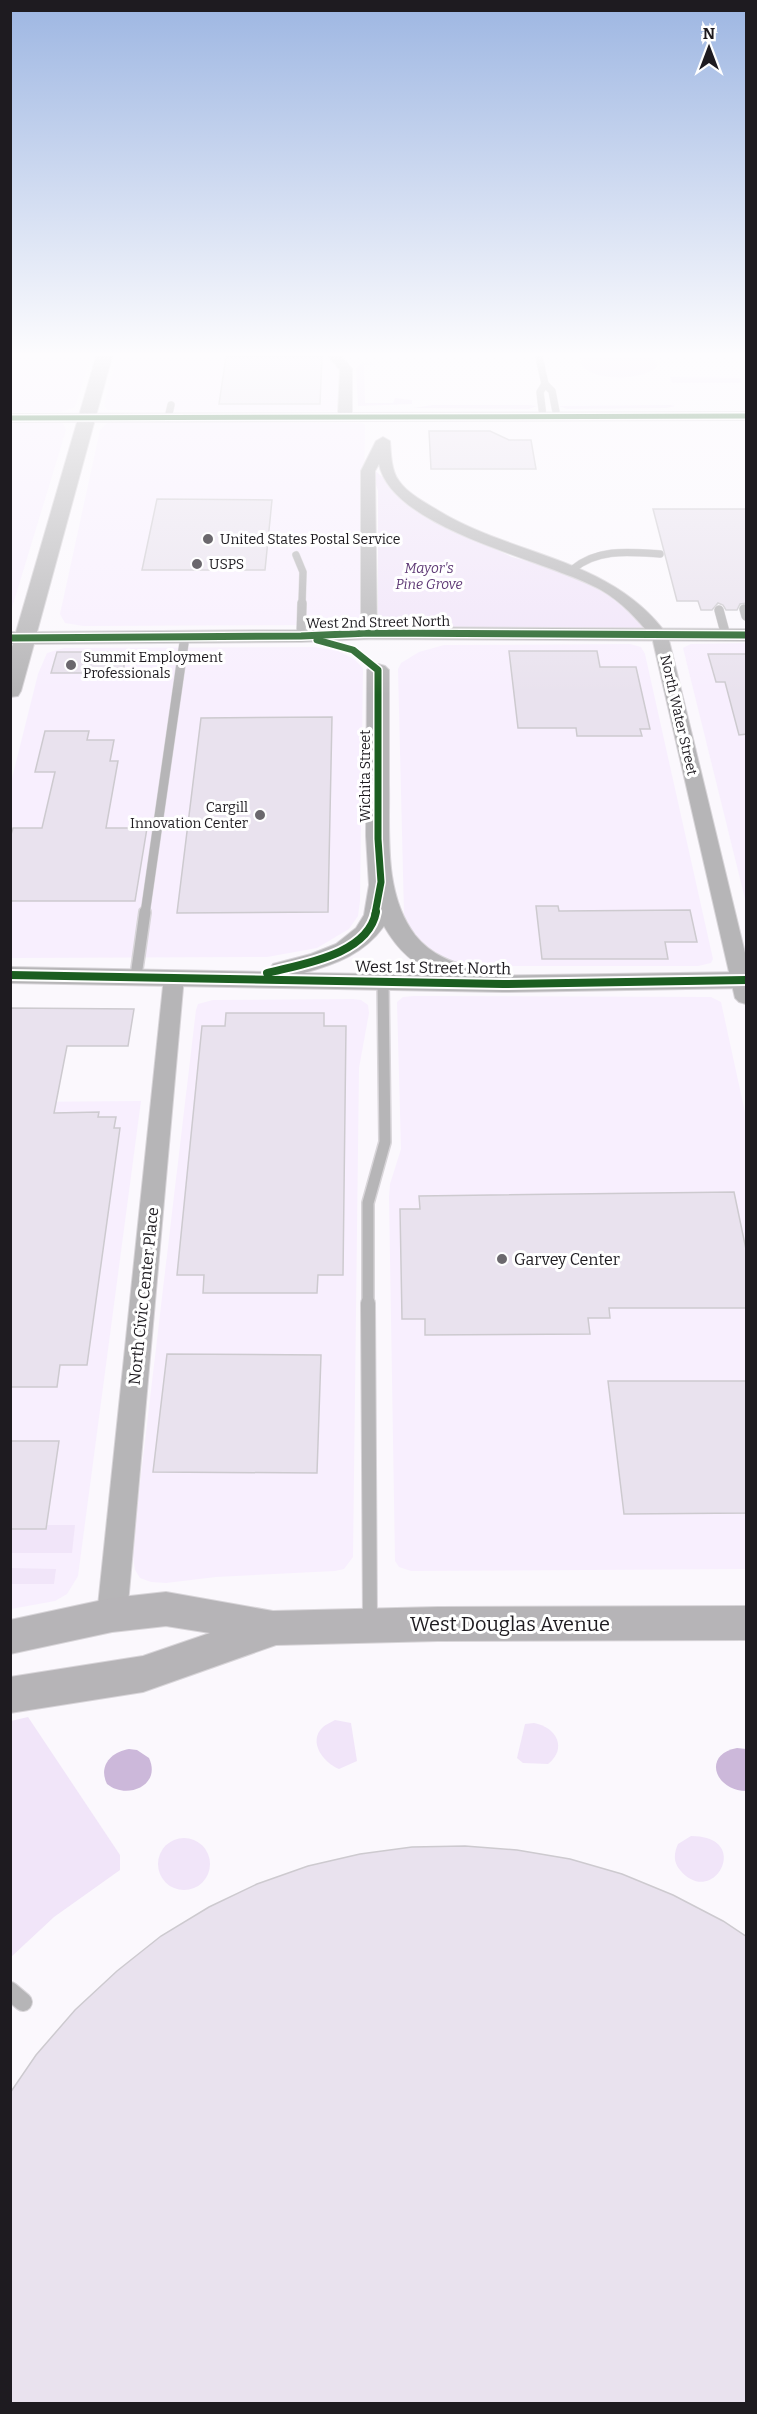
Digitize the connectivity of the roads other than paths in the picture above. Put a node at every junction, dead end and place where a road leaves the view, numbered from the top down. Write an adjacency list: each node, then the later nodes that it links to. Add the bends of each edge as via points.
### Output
1 (72, 470): 14 (street)
2 (369, 470): 8 (street)
3 (387, 470): 6 (street, North Water Street, via 392,482 427,510 476,537)
4 (660, 554): 6 (lane, via 598,556)
5 (296, 555): 12 (lane, via 303,572)
6 (573, 569): 13 (street, North Water Street, via 615,590 645,615)
7 (719, 610): 10 (lane)
8 (369, 633): 9 (street, West 2nd Street North); 12 (street, West 2nd Street North)
9 (480, 635): 13 (street, West 2nd Street North); 15 (street, via 415,643)
10 (736, 635): 13 (street, West 2nd Street North)
11 (185, 636): 12 (street, West 2nd Street North); 14 (street, West 2nd Street North); 19 (lane)
12 (301, 636): 15 (street)
13 (660, 636): 24 (street, North Water Street)
14 (18, 638): 16 (street)
15 (389, 660): 17 (street, Wichita Street, via 378,838)
16 (10, 691)
17 (381, 882): 21 (street, via 374,921 361,939 318,960); 23 (street, via 392,919 422,957 440,968)
18 (10, 975): 19 (street, West 1st Street North)
19 (136, 976): 20 (street, West 1st Street North)
20 (174, 977): 21 (street, West 1st Street North); 25 (street, North Civic Center Place)
21 (244, 978): 22 (street, West 1st Street North)
22 (383, 981): 23 (street, West 1st Street North); 27 (lane, via 385,1142 368,1203)
23 (503, 984): 24 (street, West 1st Street North)
24 (745, 986)
25 (112, 1615): 28 (main road, West Douglas Avenue, via 166,1610); 29 (main road, West Douglas Avenue)
26 (747, 1623): 27 (main road, West Douglas Avenue)
27 (370, 1624): 28 (main road, West Douglas Avenue)
28 (273, 1628): 30 (main road, West Douglas Avenue, via 143,1674)
29 (10, 1637)
30 (10, 1695)

